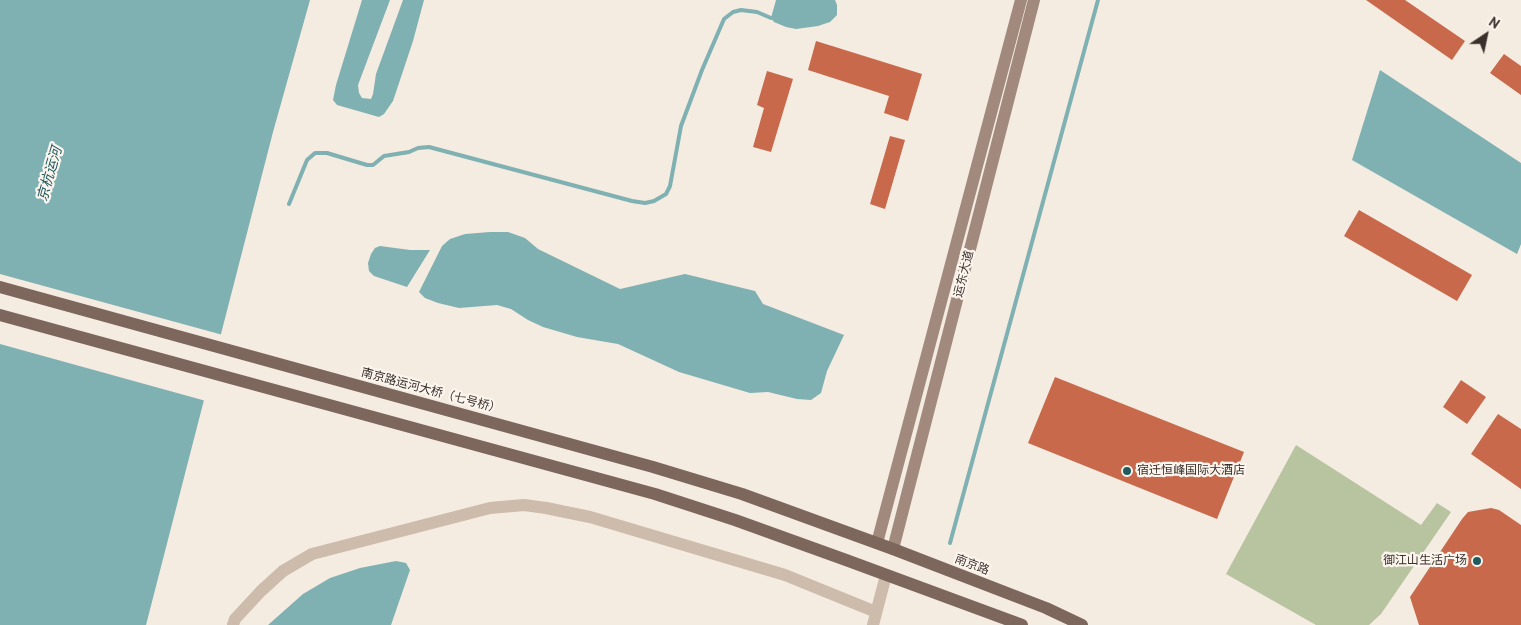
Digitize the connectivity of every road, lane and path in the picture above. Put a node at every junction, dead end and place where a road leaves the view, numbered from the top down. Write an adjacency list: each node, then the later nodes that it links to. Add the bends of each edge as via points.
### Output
1 (1021, 0): 6 (main road, 运东大道)
2 (1034, 0): 7 (main road, 运东大道)
3 (0, 287): 5 (main road, 南京路运河大桥（七号桥）, via 652,467 742,494)
4 (0, 315): 8 (main road, via 655,494)
5 (851, 533): 6 (main road, 南京路)
6 (877, 543): 7 (main road, 南京路)
7 (894, 549): 13 (main road, 南京路)
8 (886, 575): 9 (street); 12 (main road)
9 (876, 612): 10 (street, via 785,575 590,517 524,505 490,508 312,554 283,571 235,619); 11 (street)
10 (233, 625)
11 (873, 625)
12 (1022, 625)
13 (1082, 625)

